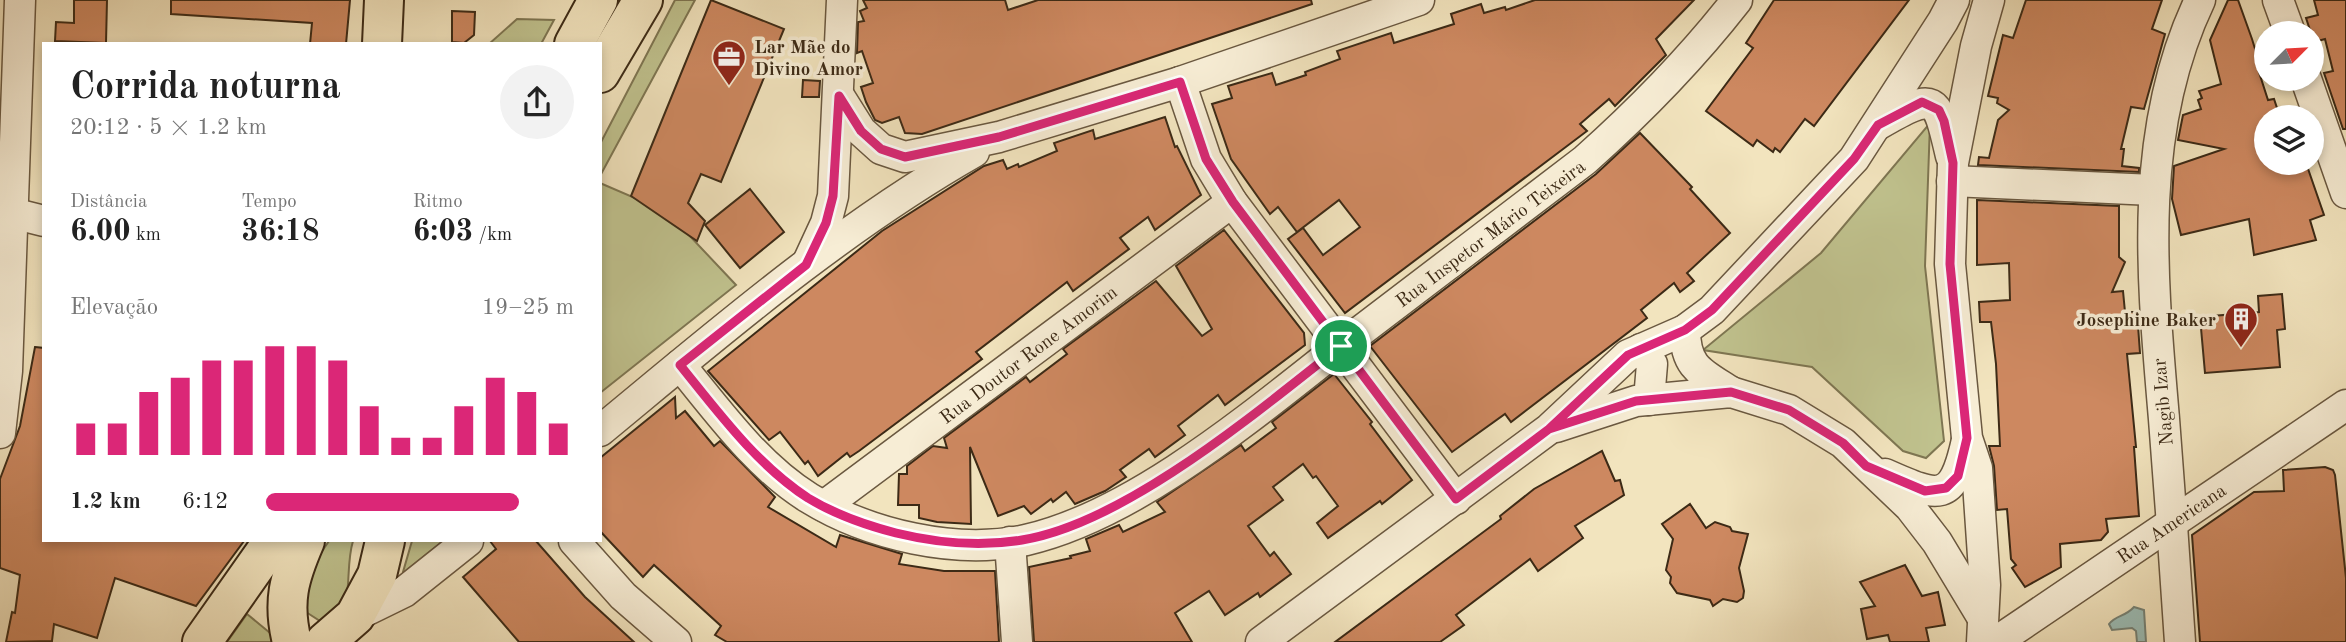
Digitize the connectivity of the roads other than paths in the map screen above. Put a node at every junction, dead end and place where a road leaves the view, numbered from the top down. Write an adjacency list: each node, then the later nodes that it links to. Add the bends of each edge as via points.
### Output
1 (20, 0): 26 (street)
2 (384, 0): 14 (main road)
3 (598, 0): 15 (main road)
4 (642, 0): 16 (main road)
5 (842, 0): 19 (street)
6 (1419, 0): 12 (street)
7 (1737, 0): 30 (street, Rua Inspetor Mário Teixeira, via 1634,117 1585,160)
8 (1954, 0): 20 (street)
9 (1989, 0): 22 (street)
10 (2200, 0): 23 (street, Nagib Izar, via 2171,78)
11 (2278, 0): 13 (street)
12 (1353, 11): 17 (street)
13 (2286, 21)
14 (382, 42)
15 (575, 42)
16 (602, 70)
17 (1180, 82): 21 (street); 25 (street, via 1206,159)
18 (2310, 91): 24 (street)
19 (839, 96): 21 (street, via 861,131 881,149 905,157); 28 (street, via 833,196)
20 (1878, 125): 22 (street, via 1907,108 1930,104 1944,121); 29 (street, via 1854,159 1778,242 1712,310)
21 (999, 137): 28 (street, via 916,185)
22 (1952, 172): 23 (street); 40 (street, via 1950,264)
23 (2153, 190): 44 (street, Nagib Izar, via 2155,320)
24 (2346, 193)
25 (1233, 202): 30 (street); 43 (street, Rua Doutor Rone Amorim)
26 (6, 209): 27 (street); 39 (street, via 7,371)
27 (42, 220)
28 (806, 265): 32 (street)
29 (1685, 330): 31 (street); 34 (street, via 1685,351 1694,367)
30 (1341, 346): 42 (street); 51 (street, Rua Inspetor Mário Teixeira, via 1219,440 1125,499 1077,523)
31 (1642, 349): 33 (street); 35 (street, via 1652,364)
32 (680, 365): 37 (street); 43 (street, Rua Inspetor Mário Teixeira, via 773,470)
33 (1605, 374): 35 (street, via 1604,390); 38 (street)
34 (1731, 392): 35 (street); 41 (street, via 1789,410 1843,443)
35 (1634, 403): 38 (street)
36 (2346, 405): 44 (street, Rua Americana)
37 (602, 429)
38 (1549, 429): 42 (street)
39 (0, 433)
40 (1967, 438): 41 (street, via 1958,476 1946,488 1925,491); 53 (street, via 1977,468 1985,585)
41 (1866, 466): 53 (street, via 1925,526)
42 (1456, 499): 59 (street)
43 (824, 506): 51 (street, Rua Inspetor Mário Teixeira, via 848,519 914,537 956,543)
44 (2172, 523): 60 (street, Rua Americana); 61 (street, Nagib Izar)
45 (272, 542): 54 (main road)
46 (305, 542): 55 (main road, via 287,593)
47 (364, 542): 52 (main road)
48 (386, 542): 52 (main road)
49 (467, 542): 52 (street)
50 (575, 542): 57 (street, via 623,596)
51 (1010, 542): 58 (street)
52 (355, 629): 56 (main road)
53 (1982, 629)
54 (202, 642)
55 (292, 642)
56 (325, 642)
57 (676, 642)
58 (1017, 642)
59 (1261, 642)
60 (1996, 642)
61 (2180, 642)

